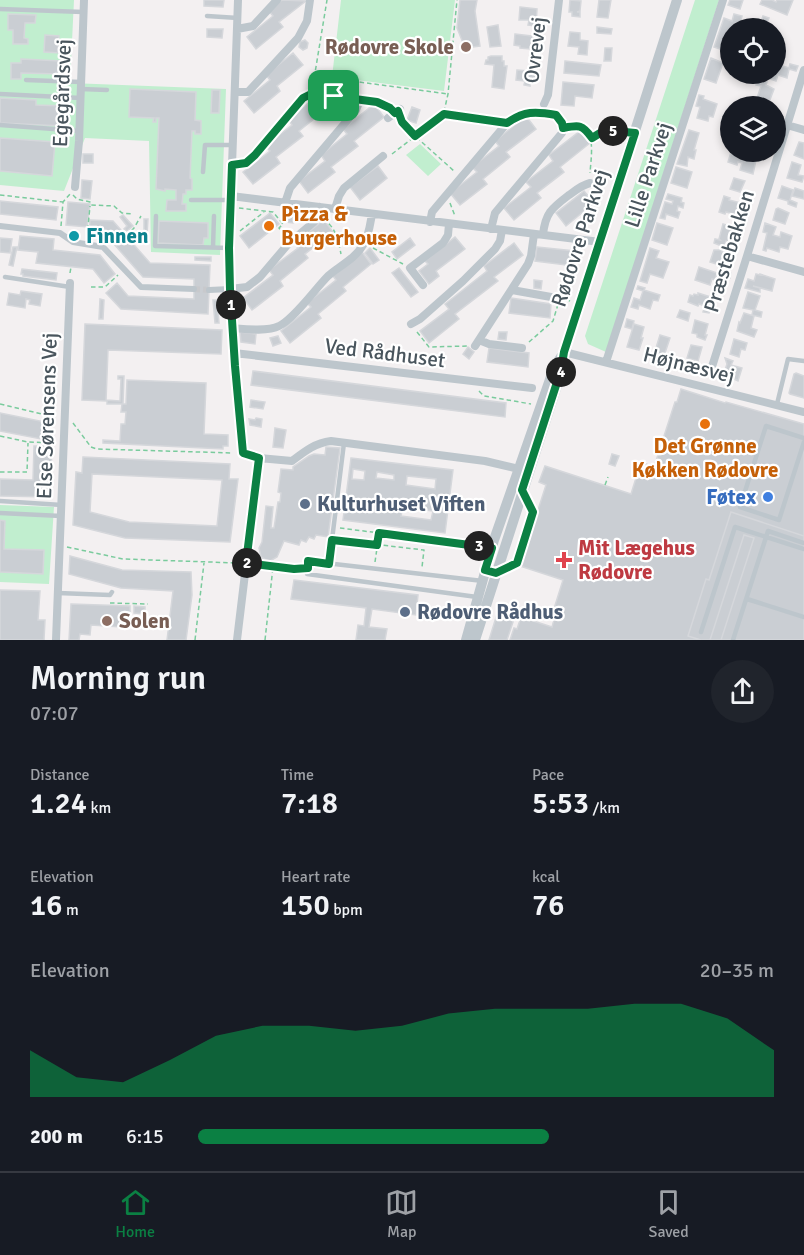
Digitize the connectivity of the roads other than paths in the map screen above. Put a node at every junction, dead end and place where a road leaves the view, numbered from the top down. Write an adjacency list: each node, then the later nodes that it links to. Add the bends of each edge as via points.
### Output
1 (84, 0): 9 (street, Egegårdsvej)
2 (238, 0): 11 (street)
3 (277, 0): 12 (street, via 253,26)
4 (310, 0): 17 (street, via 307,21 298,38 248,92)
5 (559, 0): 20 (street, Ovrevej)
6 (677, 0): 46 (street, Rødovre Parkvej)
7 (723, 0): 65 (street, Lille Parkvej)
8 (0, 9): 9 (lane)
9 (83, 12): 15 (street, Egegårdsvej)
10 (207, 16): 11 (lane)
11 (238, 18): 12 (street)
12 (237, 28): 17 (street)
13 (804, 70): 23 (street, Præstebakken)
14 (26, 80): 15 (lane)
15 (81, 90): 16 (lane); 18 (lane); 25 (street, Egegårdsvej)
16 (107, 90)
17 (235, 92): 26 (street)
18 (0, 94)
19 (360, 100): 21 (street, via 384,104); 28 (street, via 317,94 303,98 255,155 246,163); 34 (street, via 356,110 290,188)
20 (544, 104)
21 (395, 113)
22 (0, 125): 25 (lane)
23 (787, 125): 24 (street); 49 (street, Præstebakken)
24 (804, 130)
25 (80, 131): 31 (street, Egegårdsvej)
26 (233, 145): 28 (street); 29 (lane, via 205,145)
27 (383, 156): 35 (street, via 344,188)
28 (232, 165): 32 (street)
29 (203, 172)
30 (590, 183): 45 (street, via 554,207)
31 (75, 187)
32 (231, 198): 33 (lane); 34 (street); 48 (street)
33 (191, 200)
34 (285, 203): 36 (street)
35 (334, 209): 36 (street); 37 (street)
36 (319, 212): 55 (street, via 314,222 289,243 260,277 247,287)
37 (372, 214): 40 (street); 60 (street, via 365,243 358,253 278,327)
38 (156, 216): 47 (lane, via 155,246)
39 (214, 216): 47 (lane)
40 (430, 222): 41 (street); 43 (street, via 432,212 507,123 528,112 556,115 562,133 495,213)
41 (454, 224): 43 (street); 53 (street, via 443,243 410,268)
42 (0, 226): 54 (street, via 60,233 73,242 103,247 141,287)
43 (491, 229): 44 (street)
44 (502, 230): 45 (street); 59 (street, via 495,249)
45 (539, 235): 46 (street); 57 (street)
46 (600, 242): 62 (street, Rødovre Parkvej)
47 (213, 247): 48 (lane)
48 (229, 248): 55 (street)
49 (747, 256): 50 (street); 66 (street, Præstebakken)
50 (804, 272)
51 (5, 277): 52 (lane)
52 (70, 285): 76 (street, Else Sørensens Vej)
53 (423, 285)
54 (194, 289)
55 (230, 289): 56 (street); 60 (street)
56 (209, 290)
57 (512, 290): 58 (street); 61 (street, via 477,343)
58 (551, 297)
59 (411, 324)
60 (232, 328): 63 (street)
61 (522, 348)
62 (564, 352): 65 (street, Højnæsvej); 73 (street, Rødovre Parkvej, via 554,368)
63 (234, 353): 67 (street, Ved Rådhuset); 72 (street, via 243,453)
64 (804, 361): 68 (lane, via 788,358)
65 (606, 362): 68 (street, Højnæsvej)
66 (710, 373)
67 (532, 388)
68 (776, 406): 69 (street, Højnæsvej)
69 (804, 412)
70 (804, 440): 70 (lane, via 766,426 740,507 779,520)
71 (344, 443): 72 (street, via 322,442 292,461); 73 (street, via 485,461); 82 (lane)
72 (259, 458): 91 (street)
73 (524, 470): 74 (street, Rødovre Parkvej)
74 (517, 488): 83 (street, Rødovre Parkvej); 83 (street, Rødovre Parkvej, via 492,548); 83 (lane, via 533,512 517,563)
75 (0, 501): 76 (lane)
76 (62, 505): 78 (street, Else Sørensens Vej)
77 (0, 513): 78 (lane)
78 (61, 516): 85 (street, Else Sørensens Vej)
79 (766, 537): 80 (lane, via 768,531); 81 (lane); 87 (lane); 89 (lane, via 735,527)
80 (804, 543)
81 (804, 549)
82 (329, 564): 83 (lane, via 421,574); 86 (lane, via 308,561 307,574)
83 (488, 574): 86 (street, Rødovre Parkvej); 93 (street, Rødovre Parkvej, via 492,591)
84 (112, 592): 85 (lane, via 110,596)
85 (58, 593): 90 (street, Else Sørensens Vej)
86 (477, 598): 92 (street, Rødovre Parkvej)
87 (747, 599): 88 (lane); 94 (lane)
88 (804, 617)
89 (701, 632)
90 (56, 640)
91 (237, 640)
92 (466, 640)
93 (475, 640)
94 (733, 640)

